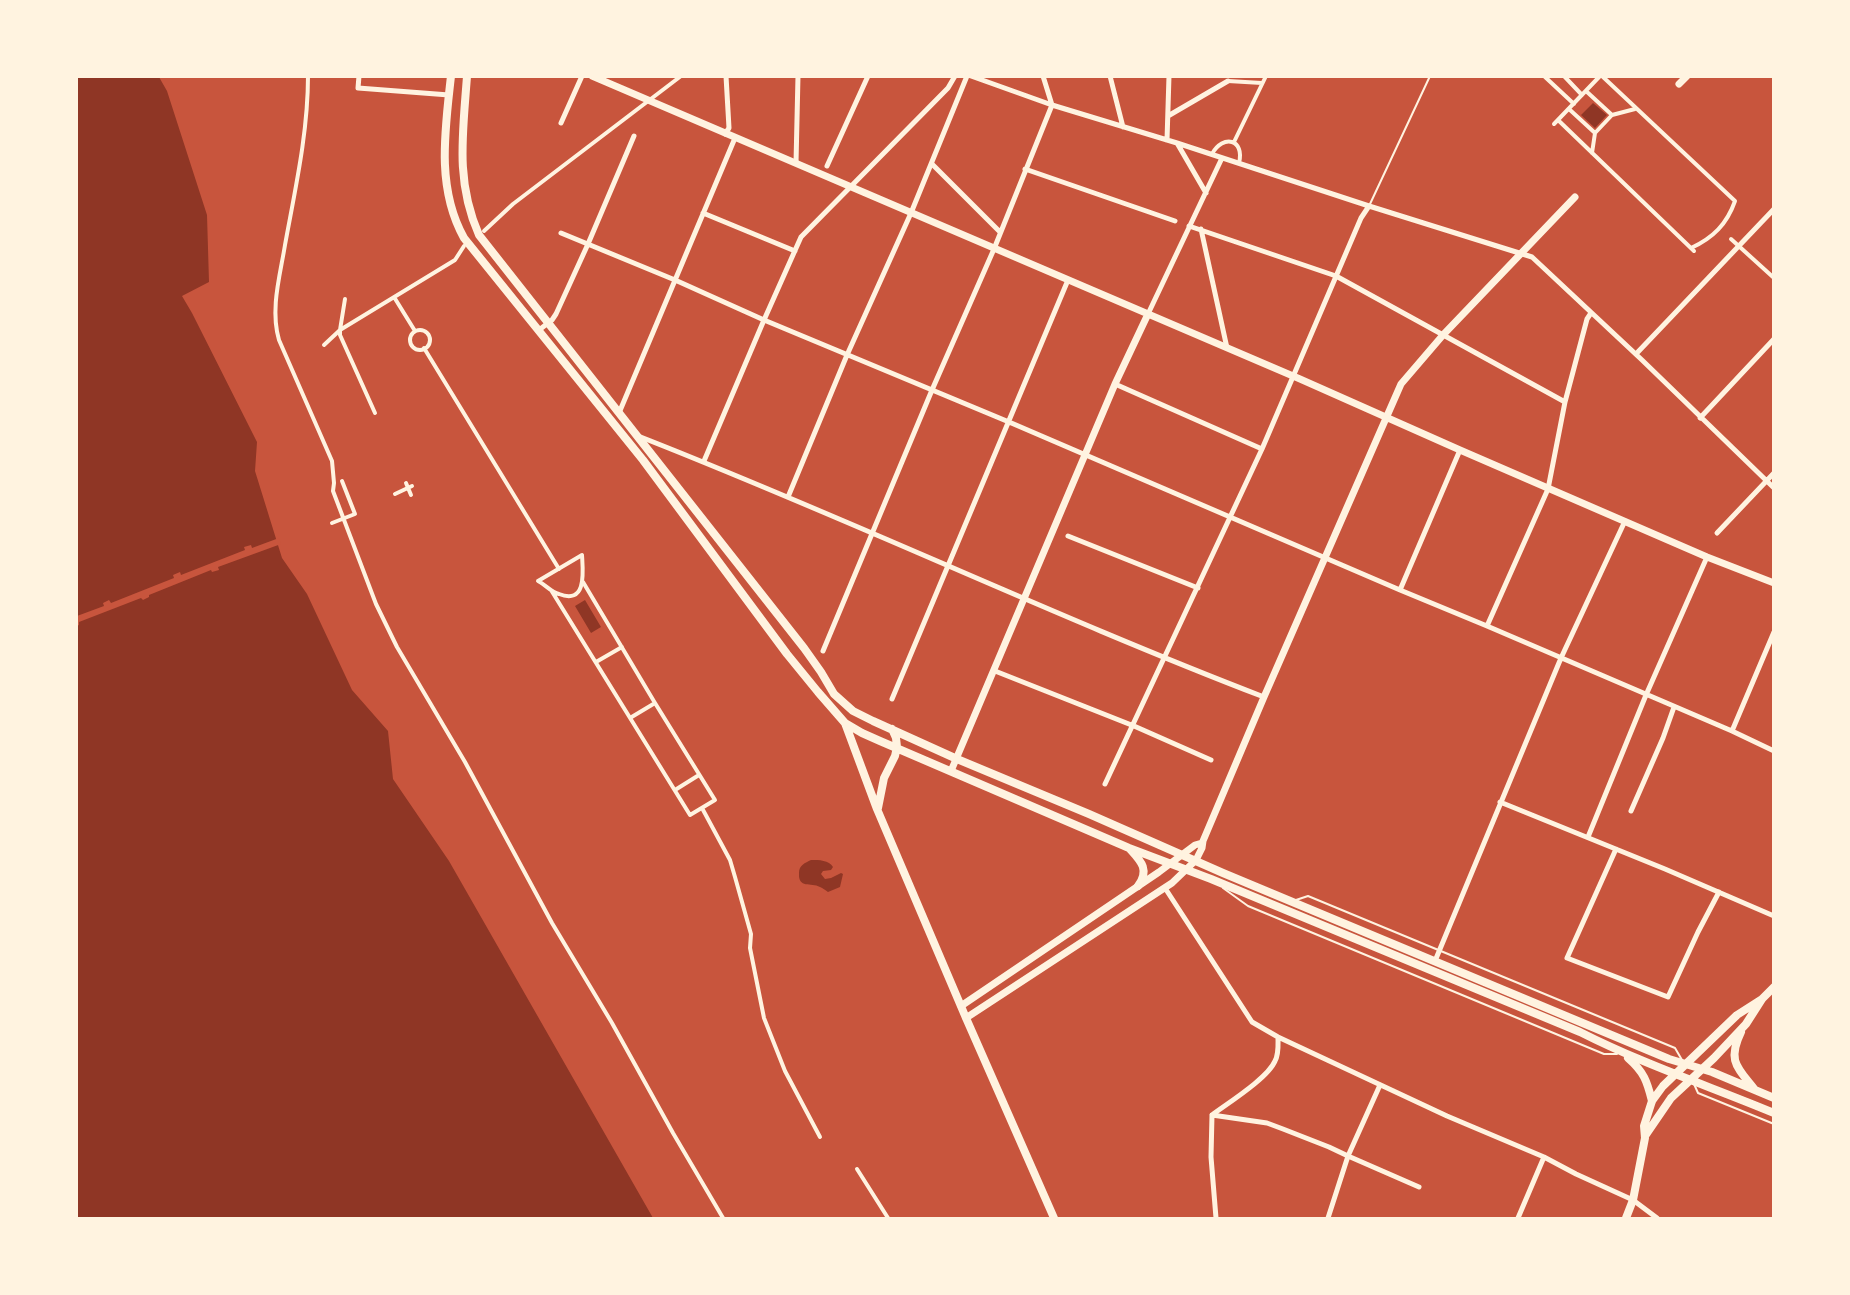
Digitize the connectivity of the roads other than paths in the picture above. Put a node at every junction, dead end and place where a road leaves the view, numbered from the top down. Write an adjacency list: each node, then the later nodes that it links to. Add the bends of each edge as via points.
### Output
1 (308, 76): 116 (street, via 302,150 274,326 332,461 333,491)
2 (359, 76): 26 (street, via 358,88)
3 (451, 76): 26 (main road)
4 (467, 76): 82 (main road, via 462,167 473,223)
5 (582, 76): 35 (street)
6 (592, 76): 27 (street)
7 (681, 76): 27 (street)
8 (726, 76): 39 (street, via 729,128)
9 (798, 76): 48 (street)
10 (868, 76): 51 (street)
11 (956, 76): 53 (street)
12 (969, 76): 29 (street); 50 (street)
13 (1043, 76): 29 (street)
14 (1110, 76): 37 (street)
15 (1169, 76): 33 (street)
16 (1266, 76): 23 (street)
17 (1430, 76): 56 (lane)
18 (1544, 76): 28 (street)
19 (1564, 76): 25 (street)
20 (1601, 76): 25 (street); 30 (street)
21 (1687, 76): 24 (street)
22 (1228, 81): 23 (street); 33 (street)
23 (1262, 83): 43 (street)
24 (1679, 84)
25 (1584, 93): 28 (street); 32 (street)
26 (449, 95): 84 (main road, via 444,166 453,216 467,243)
27 (649, 101): 39 (street); 63 (street, via 513,204)
28 (1574, 104): 31 (street)
29 (1052, 105): 37 (street); 52 (street)
30 (1636, 108): 32 (street); 45 (street, via 1735,201 1712,237 1692,249)
31 (1569, 109): 34 (street); 38 (street)
32 (1612, 115): 38 (street)
33 (1168, 116): 42 (street)
34 (1558, 120): 36 (street); 45 (street)
35 (561, 123)
36 (1554, 124)
37 (1124, 127): 42 (street)
38 (1595, 133): 45 (street)
39 (725, 134): 41 (street)
40 (634, 136): 67 (street)
41 (735, 138): 48 (street); 58 (street)
42 (1167, 140): 44 (street)
43 (1234, 142): 46 (street, via 1220,143); 49 (street, via 1240,149)
44 (1177, 143): 46 (street); 54 (street)
45 (1592, 153)
46 (1212, 154): 47 (street)
47 (1222, 158): 49 (street); 54 (street)
48 (796, 163): 53 (street)
49 (1239, 163): 56 (street)
50 (932, 164): 59 (street); 64 (street)
51 (827, 166)
52 (1025, 169): 60 (street); 64 (street)
53 (850, 186): 59 (street); 71 (street, via 801,237)
54 (1206, 193): 61 (street)
55 (1575, 197): 72 (street)
56 (1369, 206): 72 (street); 73 (street)
57 (1773, 209): 68 (street)
58 (703, 213): 71 (street); 75 (street)
59 (911, 213): 70 (street); 92 (street)
60 (1175, 221)
61 (1189, 226): 62 (street); 80 (street)
62 (1201, 229): 73 (street); 90 (street)
63 (484, 231)
64 (1000, 232): 70 (street)
65 (561, 234): 67 (street)
66 (1731, 239): 68 (street)
67 (588, 244): 75 (street); 82 (street)
68 (1738, 245): 74 (street); 91 (street)
69 (464, 246): 77 (street, via 455,260)
70 (994, 249): 76 (street); 95 (street)
71 (795, 251): 81 (street)
72 (1522, 254): 79 (street, via 1535,259); 86 (street)
73 (1336, 276): 86 (street); 93 (street)
74 (1773, 278)
75 (675, 280): 81 (street); 98 (street)
76 (1068, 280): 80 (street); 101 (street)
77 (394, 297): 83 (street); 85 (street)
78 (345, 299): 83 (street)
79 (1591, 313): 91 (street); 96 (street)
80 (1148, 314): 90 (street); 94 (street)
81 (764, 320): 92 (street); 106 (street)
82 (549, 322): 84 (street); 98 (main road)
83 (340, 330): 88 (street); 97 (street)
84 (539, 330): 146 (main road, via 643,460 787,654)
85 (415, 331): 89 (street, via 411,344 417,349); 89 (street, via 428,334 429,342)
86 (1443, 335): 96 (street); 99 (street, via 1401,384)
87 (1773, 339): 100 (street)
88 (324, 345)
89 (424, 348): 125 (street)
90 (1227, 348): 93 (street)
91 (1636, 354): 100 (street)
92 (847, 355): 95 (street); 114 (street)
93 (1292, 376): 99 (street); 103 (street)
94 (1115, 384): 103 (street); 105 (street)
95 (932, 390): 101 (street); 119 (street)
96 (1565, 402): 111 (street)
97 (375, 413)
98 (619, 413): 102 (main road)
99 (1386, 417): 104 (street); 122 (street)
100 (1700, 417): 109 (street)
101 (1009, 422): 105 (street); 124 (street)
102 (637, 435): 106 (street); 148 (main road, via 804,648 834,694 853,711)
103 (1262, 449): 115 (street)
104 (1460, 450): 111 (street); 129 (street)
105 (1085, 454): 115 (street); 131 (street)
106 (704, 461): 114 (street)
107 (1773, 473): 109 (street)
108 (342, 481): 116 (street, via 355,514)
109 (1766, 481): 110 (street); 120 (street)
110 (1773, 488)
111 (1548, 489): 117 (street); 132 (street)
112 (395, 494): 113 (street, via 409,486)
113 (411, 495)
114 (789, 497): 119 (street)
115 (1230, 518): 122 (street); 128 (street)
116 (344, 519): 118 (street); 202 (street, via 397,647)
117 (1625, 521): 123 (street); 137 (street)
118 (332, 523)
119 (873, 533): 124 (street); 135 (street)
120 (1717, 533)
121 (1068, 536): 128 (street)
122 (1325, 558): 129 (street); 141 (street)
123 (1707, 558): 127 (street); 140 (street)
124 (947, 565): 131 (street); 142 (street)
125 (558, 569): 126 (street, via 582,555); 130 (street, via 538,581)
126 (583, 582): 130 (street, via 570,596); 134 (street)
127 (1773, 583)
128 (1198, 588): 136 (street)
129 (1400, 590): 132 (street)
130 (551, 591): 138 (street)
131 (1025, 600): 136 (street); 139 (street)
132 (1487, 626): 137 (street)
133 (1773, 632): 149 (street)
134 (622, 647): 138 (street); 143 (street)
135 (823, 651)
136 (1166, 658): 141 (street); 147 (street)
137 (1561, 658): 140 (street); 158 (street)
138 (596, 662): 145 (street)
139 (995, 671): 147 (street); 152 (street)
140 (1646, 695): 144 (street); 162 (street)
141 (1264, 697): 163 (street)
142 (892, 699)
143 (655, 703): 145 (street); 155 (street)
144 (1674, 707): 149 (street); 161 (street)
145 (630, 718): 157 (street)
146 (845, 723): 150 (main road); 160 (main road)
147 (1134, 726): 153 (street); 156 (street)
148 (892, 729): 150 (main road); 152 (main road)
149 (1732, 731): 151 (street)
150 (897, 747): 154 (main road); 160 (main road)
151 (1773, 751)
152 (957, 759): 154 (street); 166 (main road)
153 (1211, 760)
154 (951, 771): 164 (main road)
155 (699, 775): 157 (street); 159 (street, via 715,800)
156 (1105, 784)
157 (675, 790): 159 (street, via 690,815)
158 (1500, 802): 162 (street); 175 (street)
159 (702, 808): 195 (street, via 735,877 751,934 750,948 764,1018 785,1071)
160 (877, 809): 179 (main road)
161 (1631, 811)
162 (1588, 837): 165 (street)
163 (1202, 843): 166 (street); 167 (street)
164 (1129, 848): 168 (main road); 170 (main road, via 1143,866 1144,879)
165 (1616, 849): 172 (street); 172 (street, via 1567,958 1668,997)
166 (1182, 854): 167 (main road); 168 (street)
167 (1196, 860): 169 (street); 173 (main road)
168 (1170, 863): 169 (main road); 170 (street)
169 (1186, 870): 171 (street); 183 (main road)
170 (1138, 886): 179 (street)
171 (1165, 888): 180 (street); 182 (street, via 1252,1022)
172 (1719, 892): 174 (street)
173 (1292, 901): 175 (lane, via 1308,896); 176 (main road)
174 (1773, 916)
175 (1439, 951): 176 (street); 184 (lane, via 1675,1048)
176 (1435, 961): 184 (main road)
177 (1773, 987): 178 (main road)
178 (1762, 999): 181 (main road); 184 (main road, via 1737,1016)
179 (961, 1006): 180 (main road)
180 (966, 1018): 204 (main road)
181 (1746, 1024): 185 (main road); 189 (main road, via 1734,1053 1737,1066)
182 (1278, 1037): 188 (street); 193 (street, via 1278,1053 1267,1074)
183 (1622, 1053): 186 (main road); 191 (main road, via 1644,1075)
184 (1686, 1065): 185 (main road); 186 (main road)
185 (1702, 1069): 187 (main road); 189 (main road)
186 (1676, 1075): 187 (main road); 191 (main road)
187 (1691, 1079): 192 (main road); 194 (lane, via 1698,1093); 196 (main road, via 1666,1104)
188 (1380, 1085): 197 (street); 198 (street)
189 (1756, 1091): 190 (main road)
190 (1773, 1098)
191 (1652, 1101): 196 (main road, via 1644,1126)
192 (1773, 1113)
193 (1212, 1115): 197 (street, via 1267,1123); 205 (street)
194 (1773, 1124)
195 (820, 1137)
196 (1645, 1138): 201 (main road)
197 (1348, 1156): 200 (street); 206 (street)
198 (1544, 1157): 201 (street); 207 (street)
199 (857, 1169): 203 (street)
200 (1419, 1187)
201 (1633, 1200): 208 (main road); 209 (street)
202 (723, 1218)
203 (888, 1218)
204 (1054, 1218)
205 (1216, 1218)
206 (1328, 1218)
207 (1518, 1218)
208 (1626, 1218)
209 (1657, 1218)

